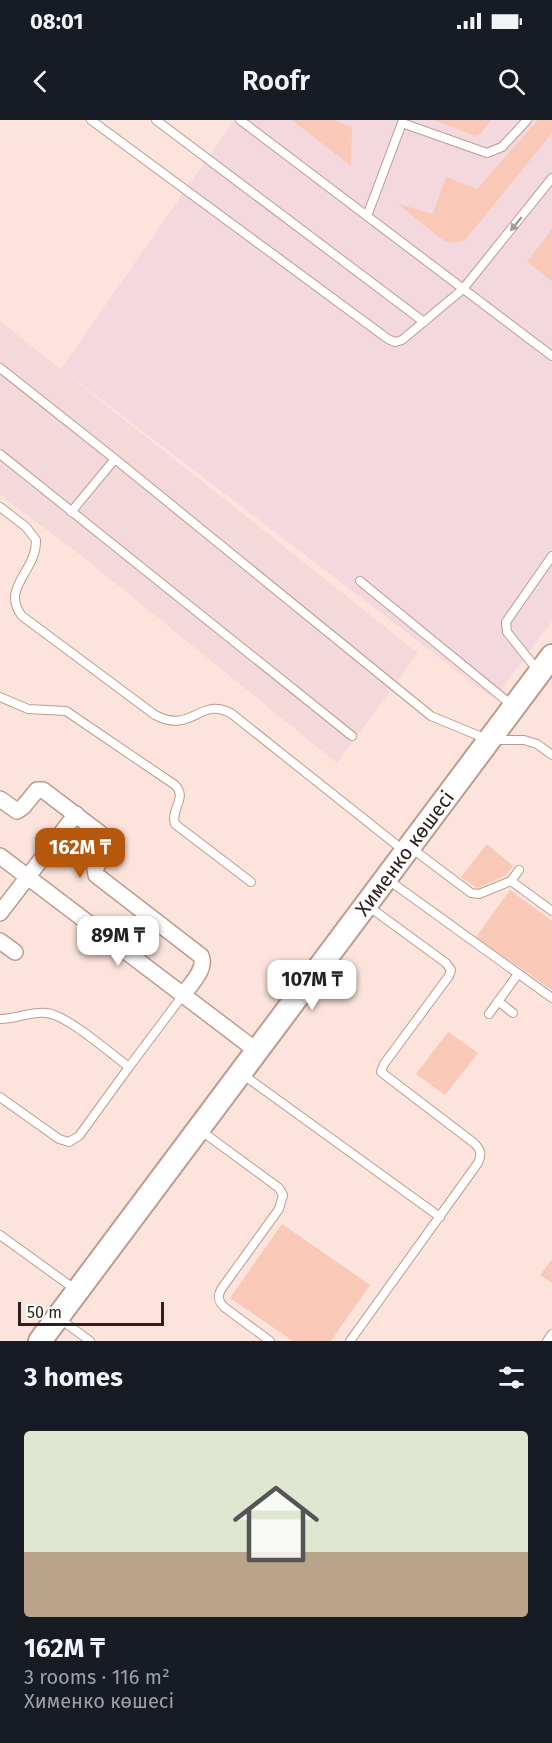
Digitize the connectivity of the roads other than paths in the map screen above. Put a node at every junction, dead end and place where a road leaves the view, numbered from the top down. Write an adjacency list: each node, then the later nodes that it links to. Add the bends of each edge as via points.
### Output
1 (91, 120): 9 (lane, via 388,339 399,342)
2 (156, 120): 9 (lane)
3 (240, 120): 7 (lane)
4 (527, 120): 5 (lane, via 502,147 487,153)
5 (402, 122): 7 (lane)
6 (552, 178): 8 (lane, one-way to 8)
7 (367, 216): 8 (lane)
8 (463, 289): 9 (lane); 10 (lane)
9 (424, 322)
10 (552, 356)
11 (0, 368): 13 (lane)
12 (0, 454): 15 (lane)
13 (115, 459): 15 (lane); 22 (lane, via 431,716)
14 (0, 507): 26 (lane, via 36,540 35,552 10,592 12,607 22,616 165,721 185,721 212,708 232,714)
15 (71, 512): 21 (lane)
16 (552, 556): 18 (lane, via 506,622 507,632)
17 (360, 581): 20 (lane)
18 (546, 664): 20 (main road, Хименко көшесі)
19 (0, 697): 32 (lane, via 28,709 66,711 175,785 181,796 174,814 175,824)
20 (514, 706): 22 (main road, Хименко көшесі)
21 (352, 736)
22 (489, 740): 23 (lane, via 530,741); 26 (main road, Хименко көшесі)
23 (552, 755)
24 (0, 799): 25 (street, via 17,811 40,789)
25 (76, 814): 29 (street); 39 (street, via 111,843 95,869 96,875 201,956 202,967)
26 (408, 849): 30 (main road, Хименко көшесі); 31 (lane, via 471,893 482,893)
27 (0, 856): 29 (street)
28 (519, 870): 31 (lane)
29 (27, 877): 35 (street); 39 (street)
30 (386, 878): 33 (main road, Хименко көшесі); 38 (lane)
31 (511, 881): 34 (lane)
32 (251, 882)
33 (366, 904): 45 (main road, Хименко көшесі); 50 (lane, via 451,970 381,1070 481,1151 478,1163)
34 (552, 911)
35 (0, 913)
36 (0, 941): 37 (street)
37 (15, 952)
38 (518, 974): 40 (lane); 41 (lane)
39 (183, 995): 45 (street); 46 (lane)
40 (552, 998)
41 (498, 1001): 42 (lane); 43 (lane)
42 (513, 1013)
43 (489, 1014)
44 (0, 1019): 46 (lane, via 49,1013)
45 (257, 1051): 47 (main road, Хименко көшесі)
46 (129, 1067): 48 (lane, via 79,1136 69,1142)
47 (240, 1073): 49 (main road, Хименко көшесі); 50 (lane)
48 (0, 1097)
49 (198, 1129): 52 (main road, Хименко көшесі); 57 (lane, via 279,1188 283,1195 279,1209 218,1296 224,1307)
50 (440, 1217): 58 (lane)
51 (0, 1235): 52 (lane)
52 (77, 1291): 53 (main road, Хименко көшесі)
53 (58, 1317): 55 (main road, Хименко көшесі); 56 (lane)
54 (552, 1334): 59 (lane)
55 (40, 1341)
56 (90, 1341)
57 (270, 1341)
58 (350, 1341)
59 (547, 1341)

